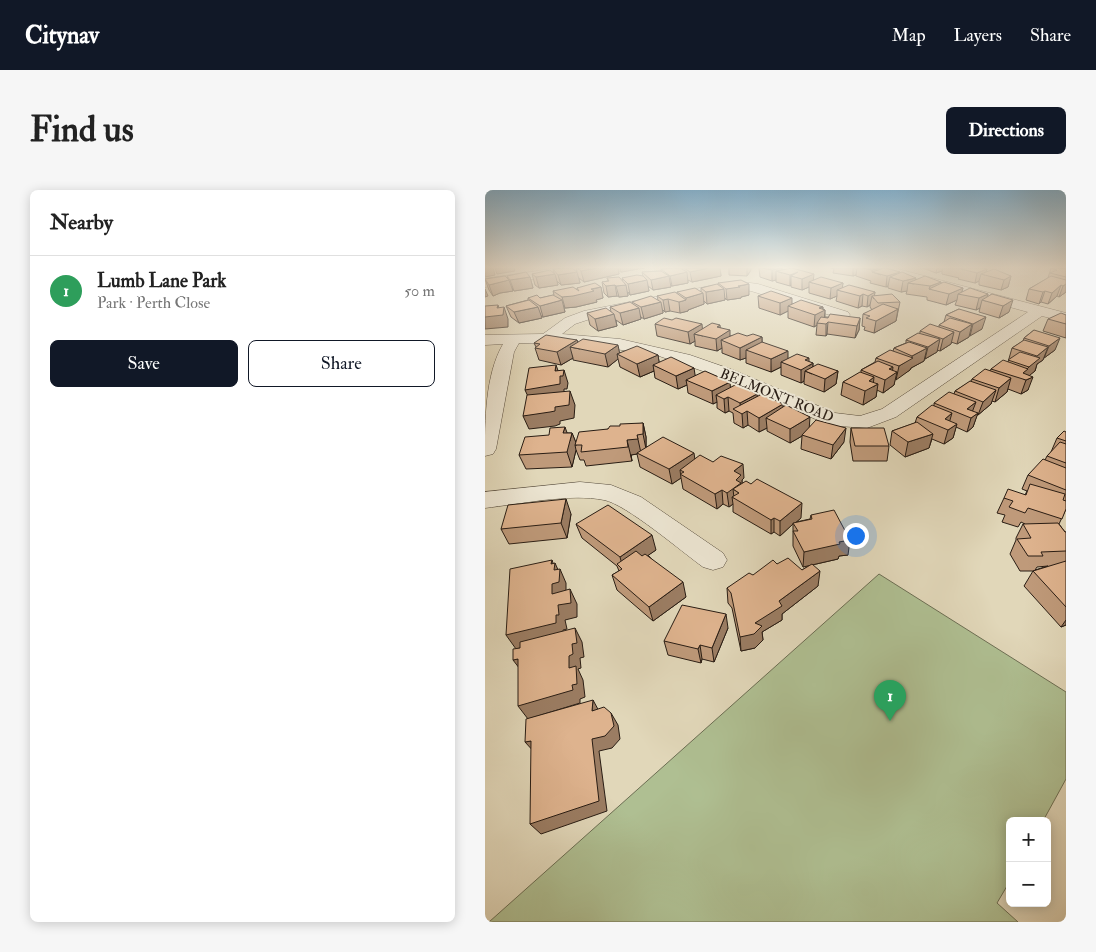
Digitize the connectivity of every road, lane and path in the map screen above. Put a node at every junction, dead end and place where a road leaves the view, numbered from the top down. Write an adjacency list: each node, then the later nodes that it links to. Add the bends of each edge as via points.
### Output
1 (649, 302): 8 (street, via 589,314 570,321)
2 (802, 302): 5 (street)
3 (1007, 302): 4 (street)
4 (1039, 311): 6 (street); 8 (street, BELMONT ROAD, via 889,413 865,423 829,418 702,364 662,352)
5 (843, 315)
6 (1066, 318)
7 (514, 338): 8 (street, BELMONT ROAD); 9 (street, BELMONT ROAD); 10 (street, via 506,352)
8 (547, 338)
9 (485, 340)
10 (485, 449)
11 (485, 500): 12 (street, via 580,490 611,493 632,503)
12 (713, 560)

